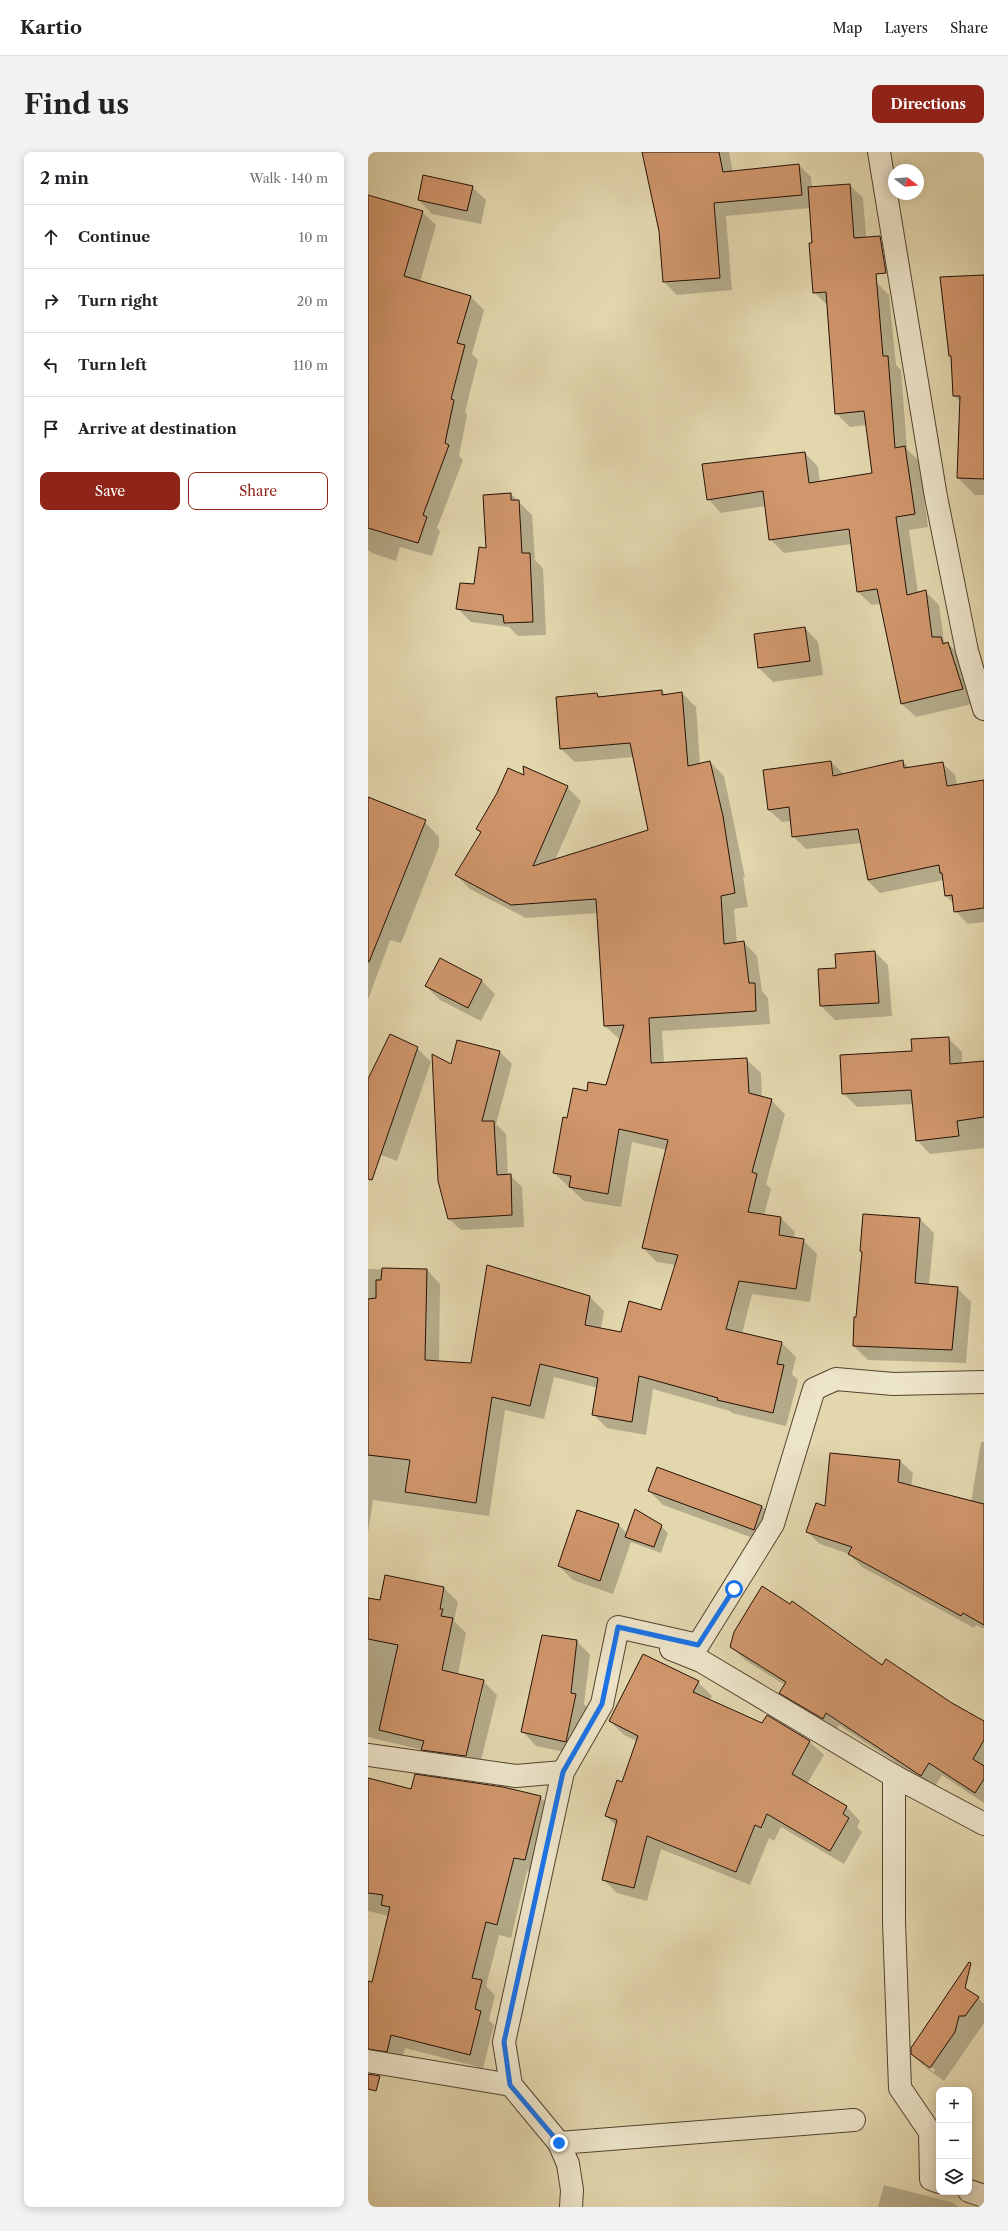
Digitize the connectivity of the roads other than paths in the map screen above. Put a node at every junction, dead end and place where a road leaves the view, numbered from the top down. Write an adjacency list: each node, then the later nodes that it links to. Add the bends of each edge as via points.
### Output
1 (879, 152): 2 (street, via 936,497 967,651)
2 (984, 709)
3 (984, 1382): 4 (street, via 893,1384 836,1379 814,1390 773,1524 698,1645)
4 (618, 1627): 6 (street, via 602,1704); 7 (street, via 701,1661)
5 (368, 1755): 6 (street, via 516,1776)
6 (563, 1772): 10 (street, via 504,2042)
7 (894, 1776): 8 (street); 13 (street, via 894,1922 900,2088 930,2132 931,2179)
8 (984, 1824)
9 (368, 2061): 10 (street)
10 (510, 2085): 12 (street)
11 (854, 2120): 12 (street)
12 (559, 2143): 16 (street, via 568,2164 572,2190)
13 (936, 2181)
14 (972, 2192): 15 (street)
15 (984, 2196)
16 (571, 2207)

